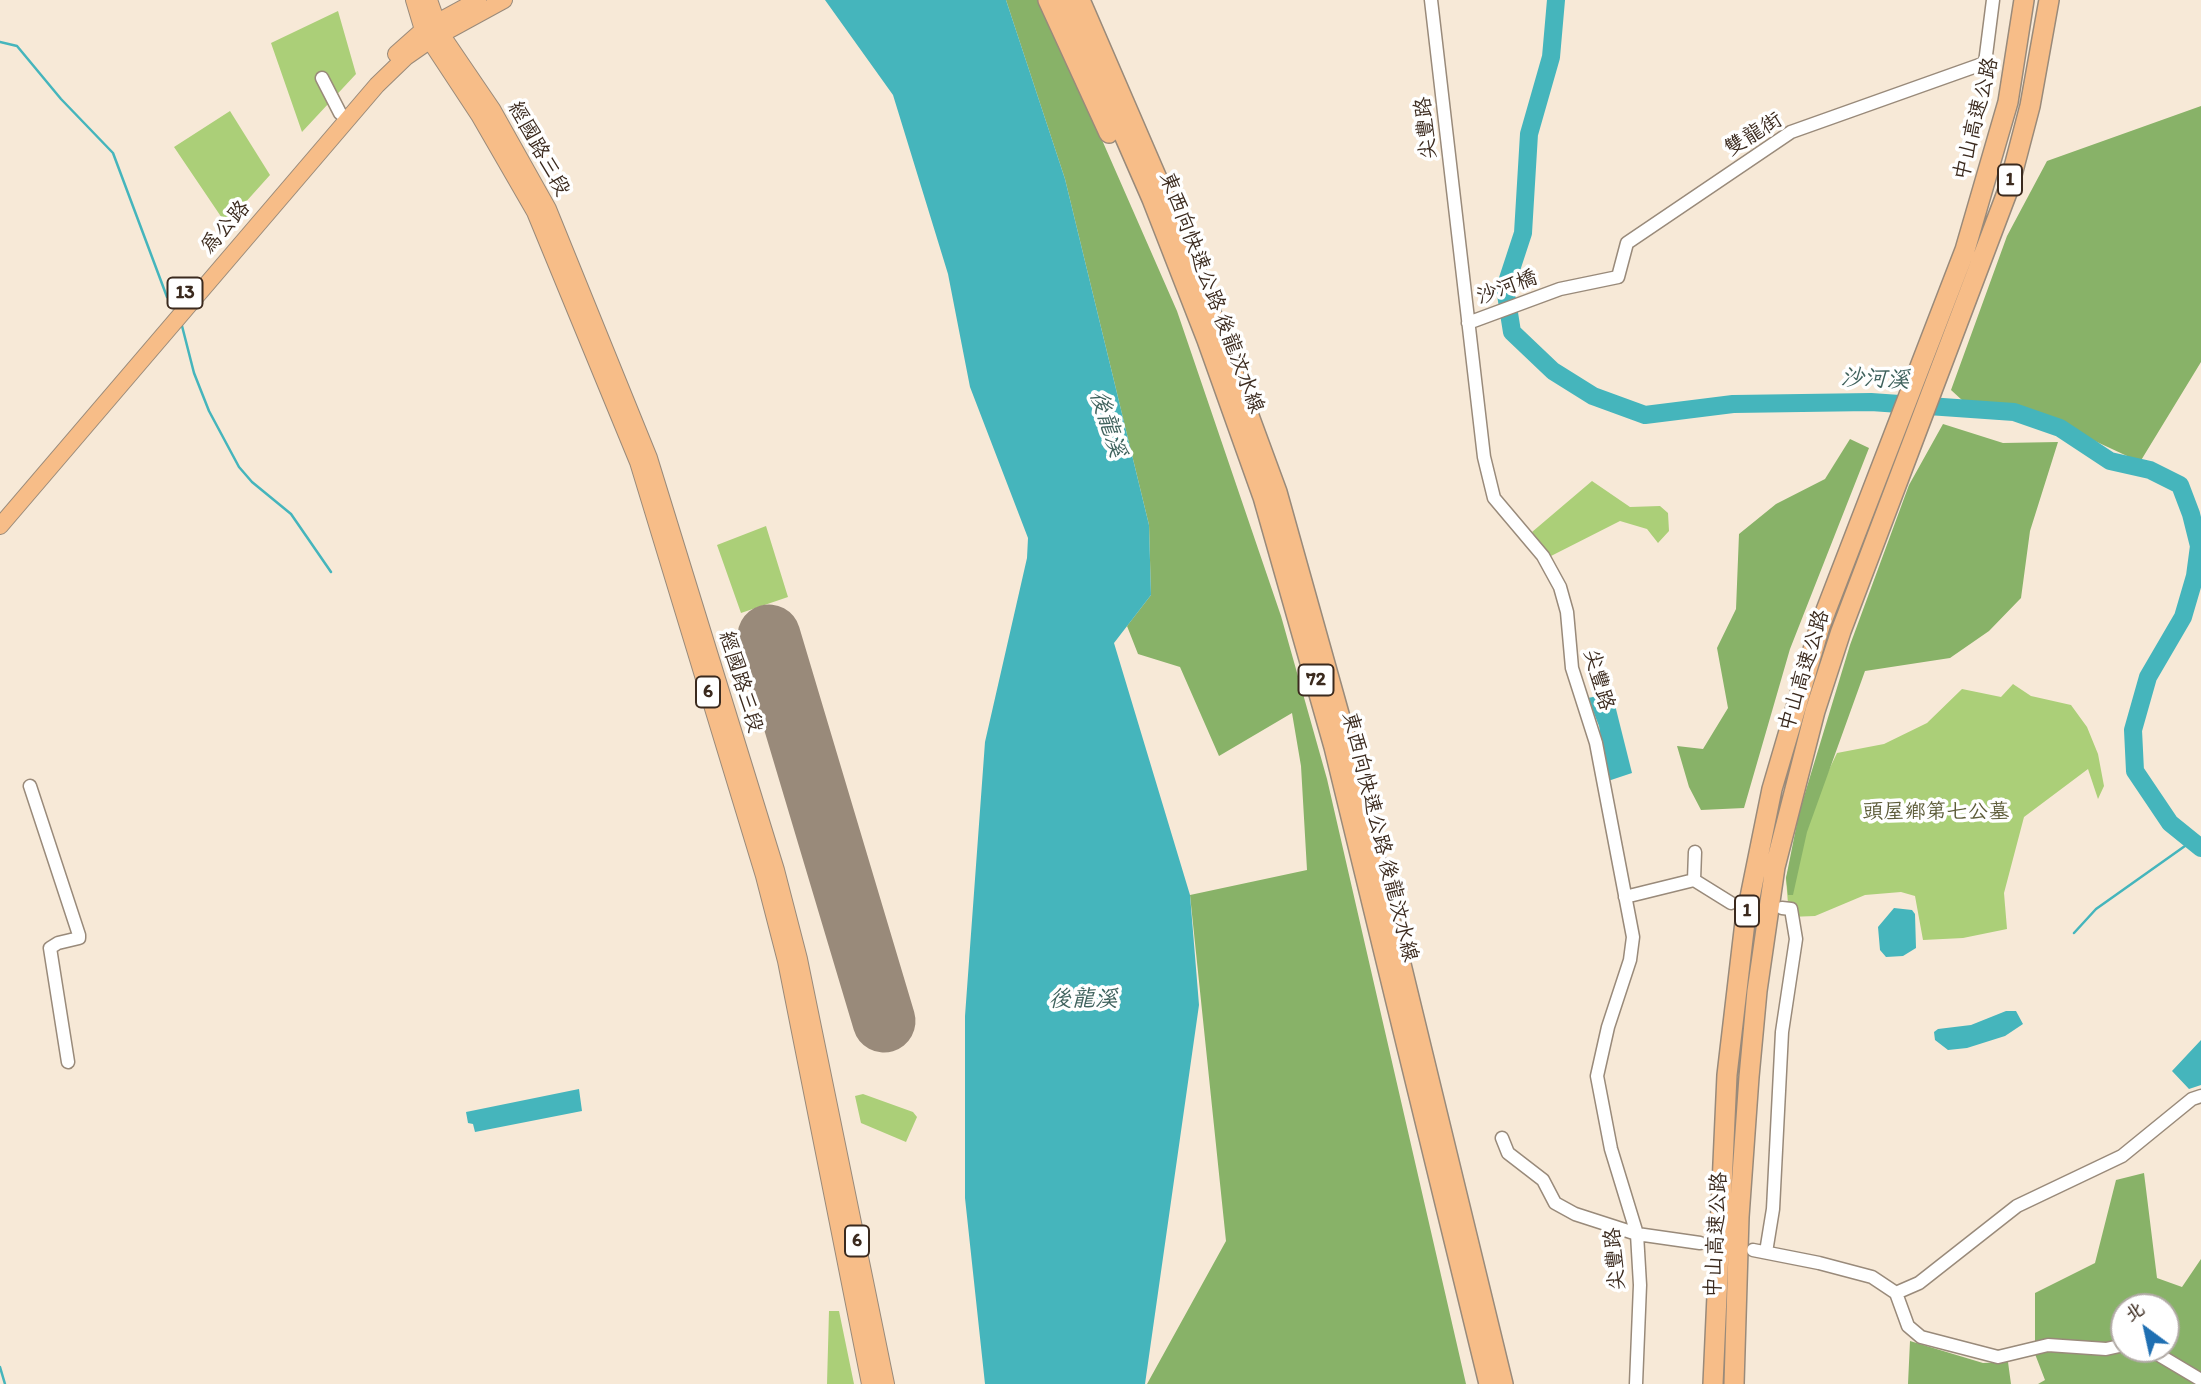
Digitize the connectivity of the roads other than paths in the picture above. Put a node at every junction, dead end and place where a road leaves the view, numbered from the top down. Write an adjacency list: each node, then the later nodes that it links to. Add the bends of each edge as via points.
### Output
1 (414, 0): 13 (main road, 6)
2 (429, 0): 13 (main road, 6)
3 (503, 0): 12 (main road, 13)
4 (1048, 0): 19 (highway)
5 (1065, 0): 19 (highway, 東西向快速公路 後龍汶水線 / 72, via 1152,199)
6 (1080, 0): 16 (highway, 東西向快速公路 後龍汶水線 / 72)
7 (1090, 0): 16 (highway, via 1179,214)
8 (1431, 0): 18 (street, 尖豐路)
9 (1993, 0): 17 (street, 雙龍街, via 1986,63 1791,132 1627,243 1618,277)
10 (2024, 0): 20 (highway, 中山高速公路 / 1, via 2008,102 1965,250 1928,347)
11 (2049, 0): 20 (highway, 中山高速公路 / 1, via 2030,106 2008,190 1948,354)
12 (477, 5): 13 (main road, 13)
13 (432, 32): 15 (main road, 為公路 / 13, via 371,77); 38 (main road, 經國路三段 / 6, via 535,212 638,462 786,961); 39 (main road, 經國路三段 / 6, via 492,109 548,209 649,458 799,959)
14 (322, 78): 15 (street)
15 (344, 116): 21 (main road, 為公路 / 13); 22 (main road, 為公路 / 13)
16 (1188, 250): 41 (highway, 東西向快速公路 後龍汶水線 / 72, via 1277,492 1325,654)
17 (1560, 289): 18 (street, 沙河橋)
18 (1468, 323): 26 (street, 尖豐路, via 1484,457 1494,498 1543,556 1560,587 1572,668 1596,743)
19 (1207, 340): 40 (highway, 東西向快速公路 後龍汶水線 / 72, via 1263,497 1334,747)
20 (1894, 461): 43 (highway, 中山高速公路 / 1, via 1829,601 1795,705 1755,865 1727,1075); 44 (highway, 中山高速公路 / 1, via 1819,697 1775,867 1756,991 1749,1077)
21 (0, 511)
22 (0, 526)
23 (30, 786): 29 (street, via 79,935 50,948)
24 (1695, 852): 25 (street)
25 (1694, 880): 26 (street); 27 (street)
26 (1625, 897): 32 (street, 尖豐路, via 1633,937 1630,960 1597,1076 1611,1149)
27 (1731, 903)
28 (1782, 908): 34 (street, via 1791,909 1796,939 1783,1032 1773,1209 1760,1251 1872,1277)
29 (68, 1062)
30 (2201, 1096): 34 (street, via 2122,1156 2017,1206 1919,1283)
31 (1502, 1138): 32 (street, via 1508,1153 1543,1180 1555,1203)
32 (1637, 1234): 33 (street); 42 (street, 尖豐路)
33 (1700, 1243)
34 (1896, 1293): 35 (street, via 1908,1326 1921,1337 1998,1357 2048,1345)
35 (2110, 1348)
36 (2172, 1363): 37 (street)
37 (2201, 1380)
38 (870, 1384)
39 (886, 1384)
40 (1489, 1384)
41 (1503, 1384)
42 (1636, 1384)
43 (1713, 1384)
44 (1734, 1384)

